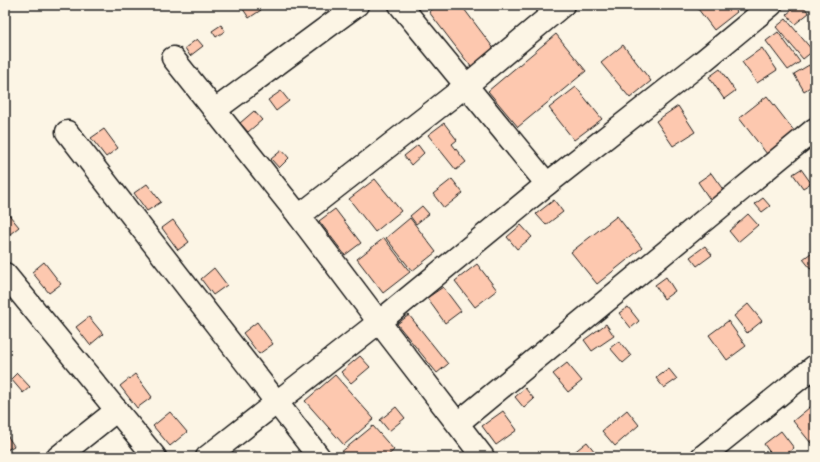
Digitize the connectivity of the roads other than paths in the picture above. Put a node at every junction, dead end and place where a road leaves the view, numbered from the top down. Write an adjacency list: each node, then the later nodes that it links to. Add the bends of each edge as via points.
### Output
1 (357, 5): 7 (street)
2 (400, 5): 6 (street)
3 (563, 5): 6 (street)
4 (771, 5): 10 (street)
5 (173, 58): 7 (street)
6 (467, 85): 10 (street); 11 (street)
7 (214, 110): 11 (street)
8 (815, 129): 17 (street)
9 (67, 132): 15 (street)
10 (547, 184): 13 (street)
11 (299, 216): 13 (street)
12 (5, 274): 16 (street)
13 (379, 322): 15 (street); 17 (street)
14 (815, 366): 23 (street)
15 (277, 402): 20 (street); 21 (street)
16 (117, 410): 18 (street); 19 (street)
17 (458, 423): 22 (street)
18 (58, 457)
19 (155, 457)
20 (207, 457)
21 (319, 457)
22 (483, 457)
23 (702, 457)

